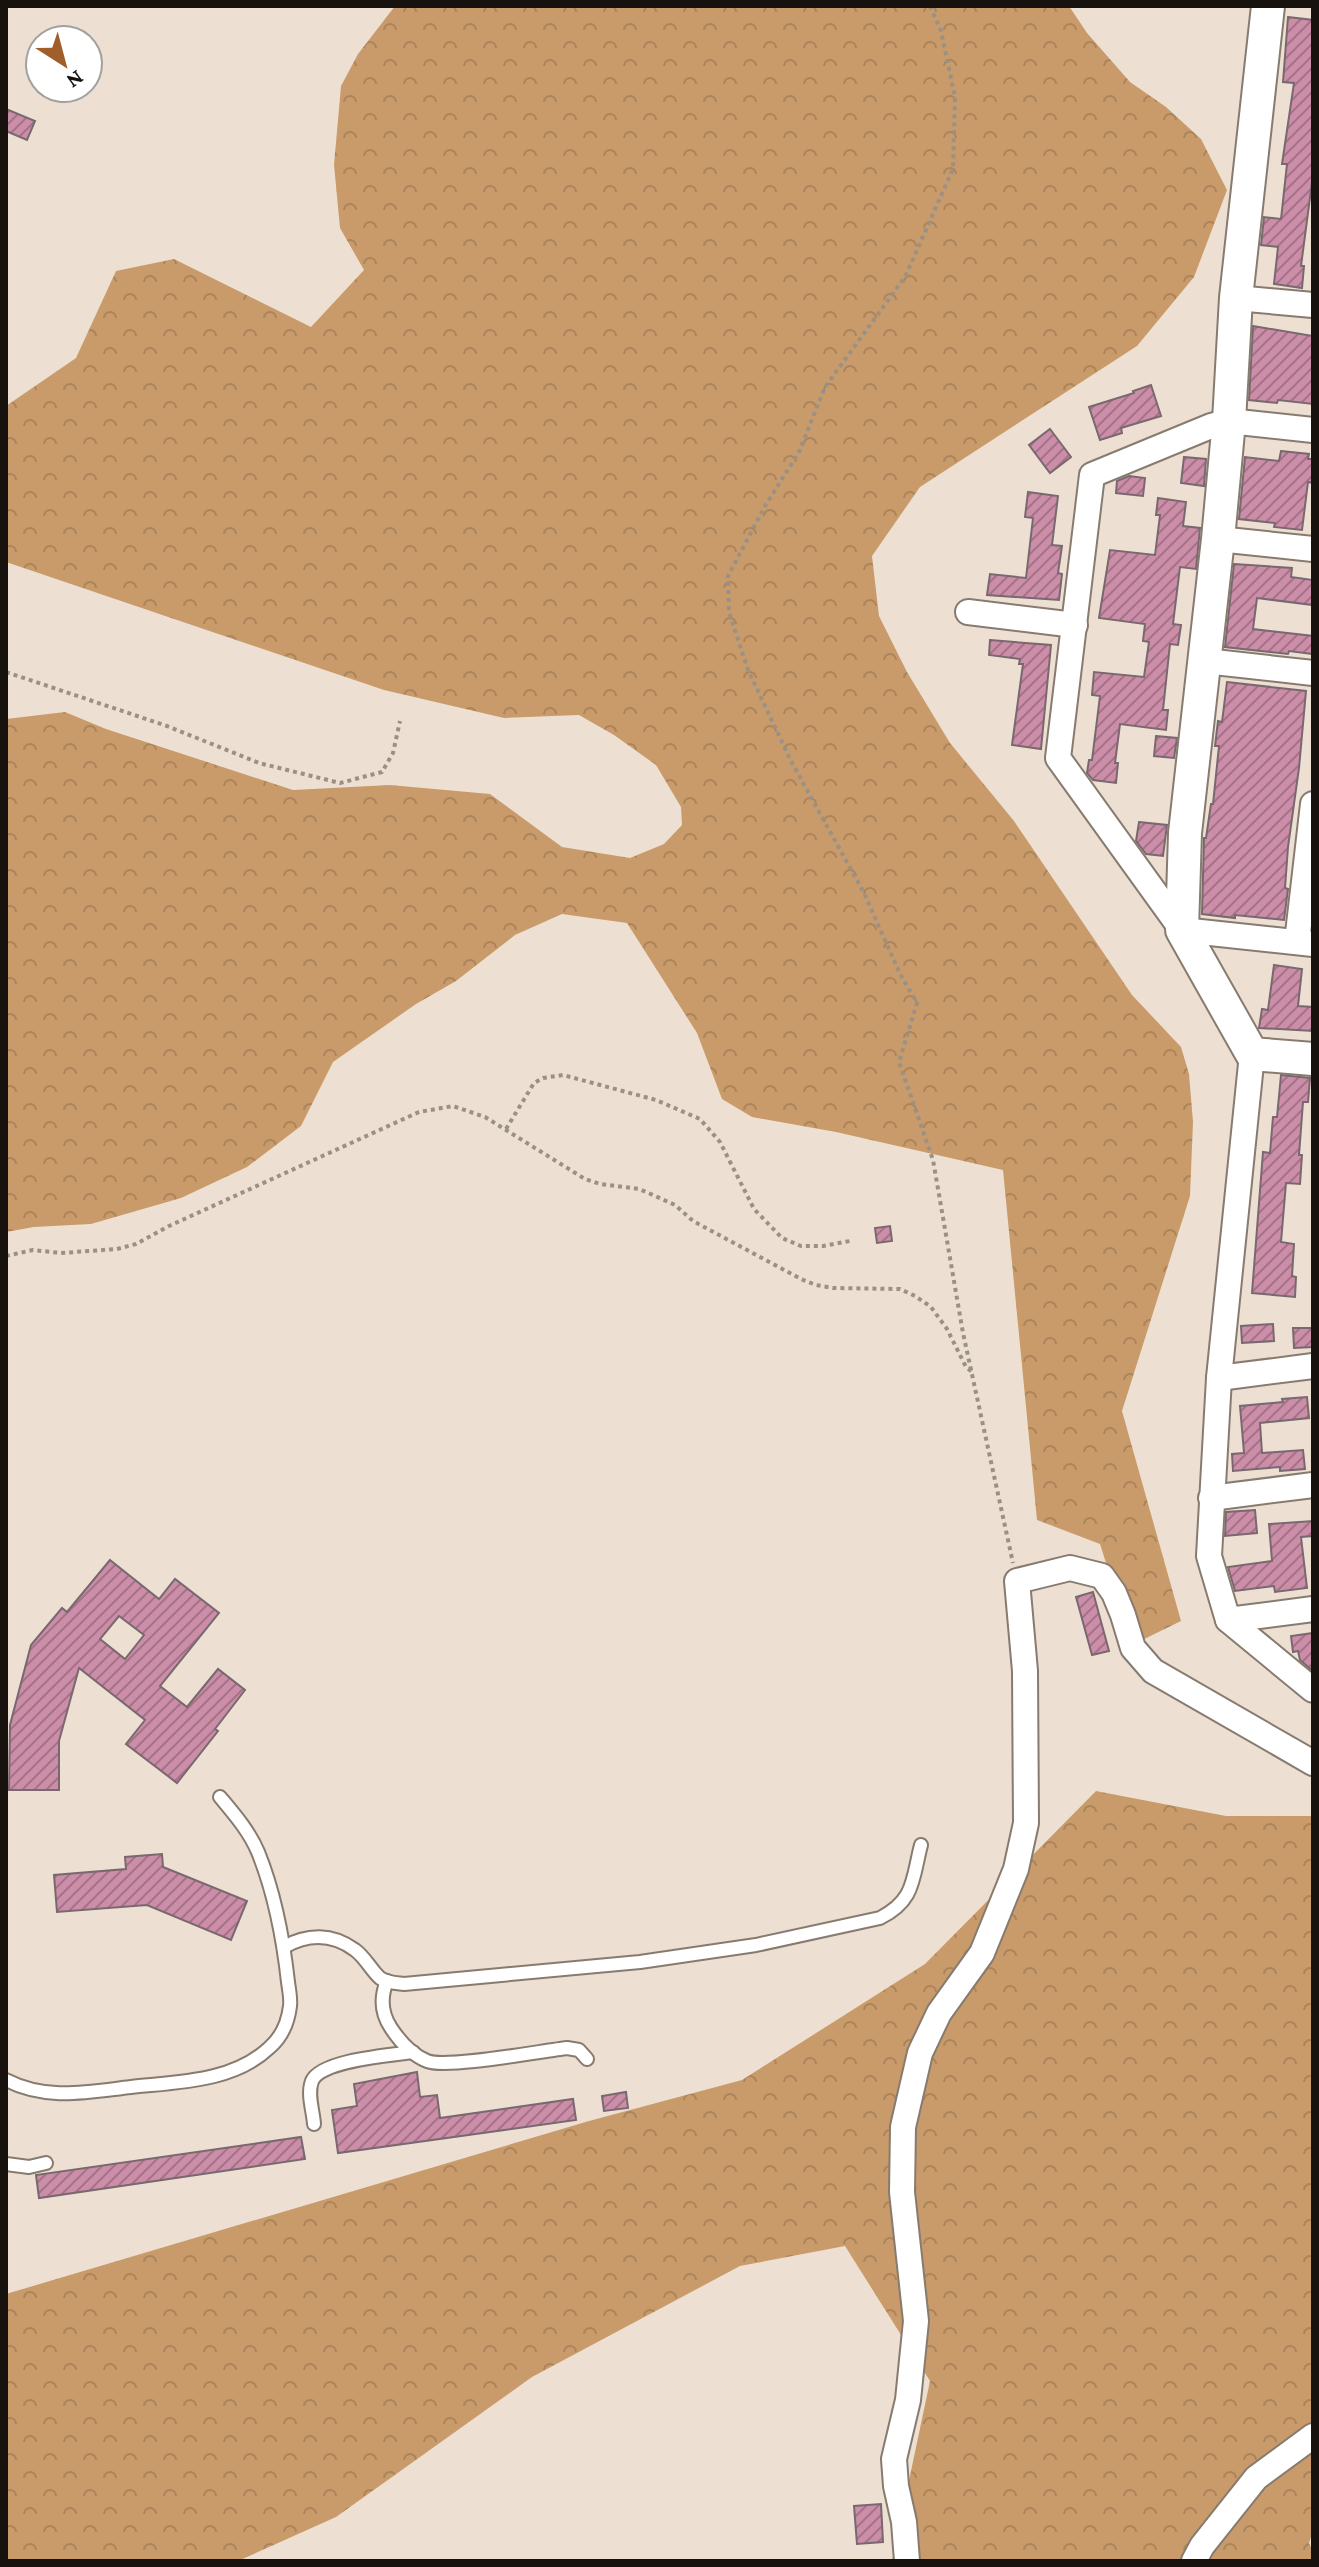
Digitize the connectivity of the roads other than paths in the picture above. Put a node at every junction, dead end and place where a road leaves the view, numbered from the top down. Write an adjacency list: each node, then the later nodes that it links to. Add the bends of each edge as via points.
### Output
1 (1268, 6): 2 (street)
2 (1236, 298): 3 (street); 4 (street)
3 (1313, 305)
4 (1229, 421): 5 (street); 6 (street); 9 (street, via 1092,475)
5 (1313, 430)
6 (1218, 539): 7 (street); 10 (street)
7 (1313, 549)
8 (968, 612): 9 (street)
9 (1075, 625): 13 (street, via 1058,758)
10 (1205, 661): 11 (street); 13 (street, via 1185,833)
11 (1313, 673)
12 (1313, 804): 14 (street)
13 (1182, 930): 14 (street); 15 (street)
14 (1305, 943)
15 (1252, 1054): 16 (street); 18 (street)
16 (1313, 1059)
17 (1313, 1366): 18 (street)
18 (1219, 1378): 20 (street)
19 (1313, 1485): 20 (street)
20 (1211, 1498): 22 (street, via 1209,1556)
21 (1313, 1609): 22 (street)
22 (1228, 1620): 23 (street)
23 (1313, 1690)
24 (1313, 1763): 36 (street, via 1153,1671 1133,1648 1114,1593 1102,1576 1070,1568 1017,1581 1025,1671 1026,1823 1016,1869 982,1953 939,2013 920,2053 903,2127 902,2192 916,2321 908,2400 894,2459)
25 (220, 1797): 27 (lane, via 257,1851 276,1903)
26 (921, 1845): 28 (lane, via 906,1901 880,1918 756,1945 640,1962 404,1984)
27 (284, 1947): 28 (lane, via 311,1936 328,1938 353,1949); 31 (lane, via 291,2003 284,2032 250,2062 197,2079 63,2095)
28 (387, 1981): 29 (lane, via 384,2017)
29 (413, 2052): 30 (lane, via 428,2062 453,2063 567,2048 579,2050); 32 (lane, via 325,2068 315,2076 309,2094)
30 (587, 2059)
31 (6, 2080)
32 (314, 2124)
33 (46, 2163): 34 (lane)
34 (6, 2164)
35 (1313, 2436): 37 (street, via 1256,2478)
36 (907, 2561)
37 (1194, 2561)

